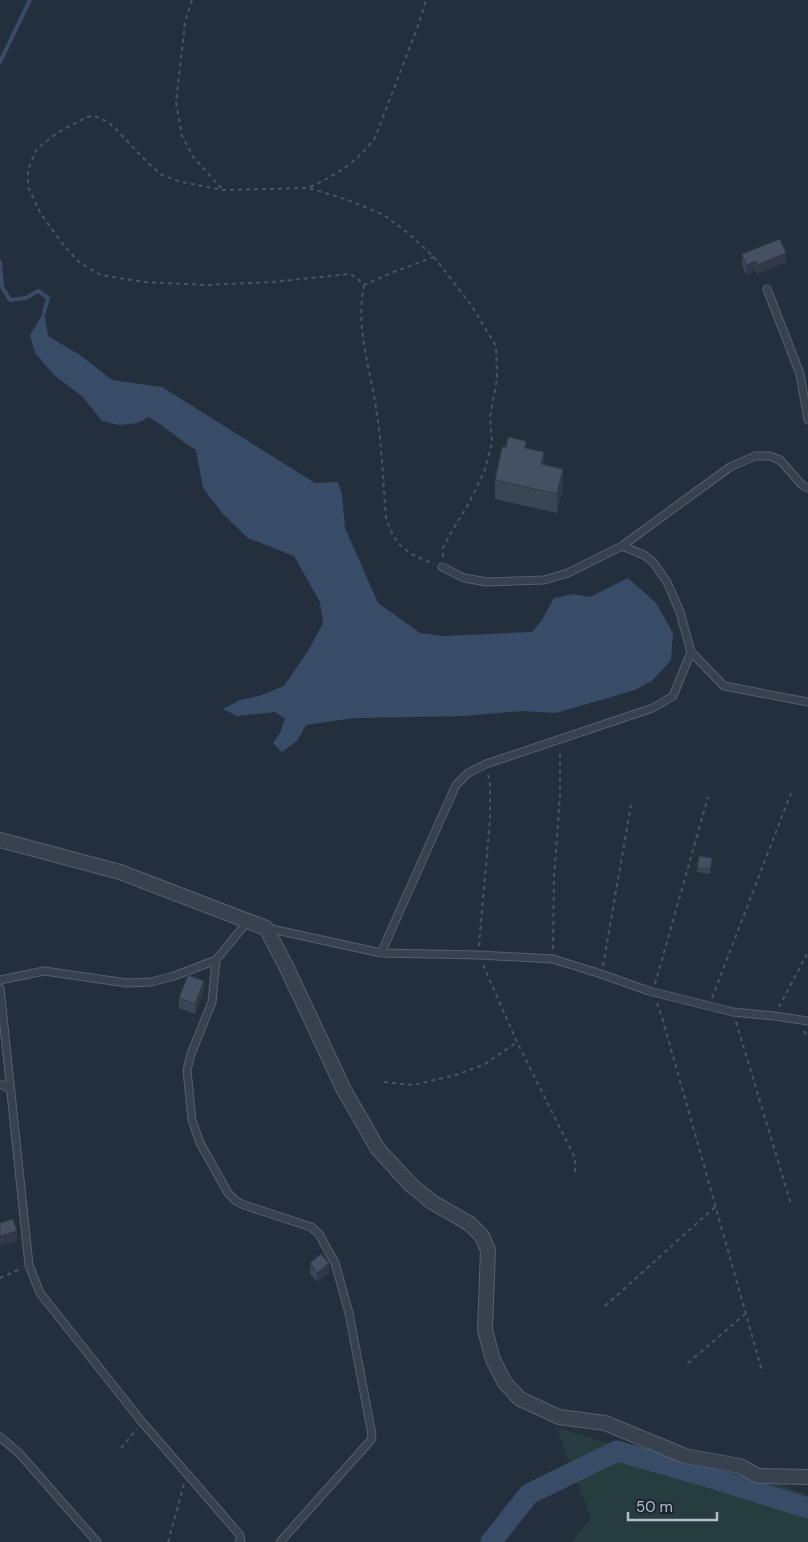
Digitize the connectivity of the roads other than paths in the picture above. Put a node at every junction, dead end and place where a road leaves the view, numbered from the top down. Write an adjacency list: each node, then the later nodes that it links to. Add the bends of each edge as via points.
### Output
1 (767, 290): 2 (lane, via 800,374)
2 (808, 420)
3 (808, 488): 4 (lane, via 780,460 755,456 730,467)
4 (622, 546): 5 (lane, via 568,574 544,580 487,582 464,578); 6 (lane, via 653,562 667,582 680,612)
5 (442, 567)
6 (691, 652): 7 (lane, via 724,686); 11 (lane, via 673,696 653,708 486,764 468,773 456,786)
7 (808, 702)
8 (0, 840): 9 (street, via 120,872)
9 (249, 920): 10 (street); 12 (lane)
10 (266, 928): 11 (lane); 19 (street, via 344,1090 378,1149 410,1185 470,1224 482,1236 488,1250 485,1330 493,1360 505,1383 520,1399 559,1417 605,1423 685,1456 740,1466 758,1476)
11 (380, 953): 15 (lane, via 553,959 653,992 733,1012)
12 (216, 960): 13 (lane, via 151,982 44,971); 22 (lane, via 212,1002 187,1070 192,1120 200,1144 236,1201 311,1227 330,1252 349,1313 372,1435 371,1440)
13 (0, 980)
14 (0, 988): 17 (lane)
15 (808, 1021)
16 (0, 1084): 17 (lane)
17 (10, 1089): 20 (lane, via 29,1265 40,1293)
18 (0, 1437): 21 (lane, via 19,1453)
19 (808, 1476)
20 (242, 1541)
21 (96, 1542)
22 (280, 1542)

